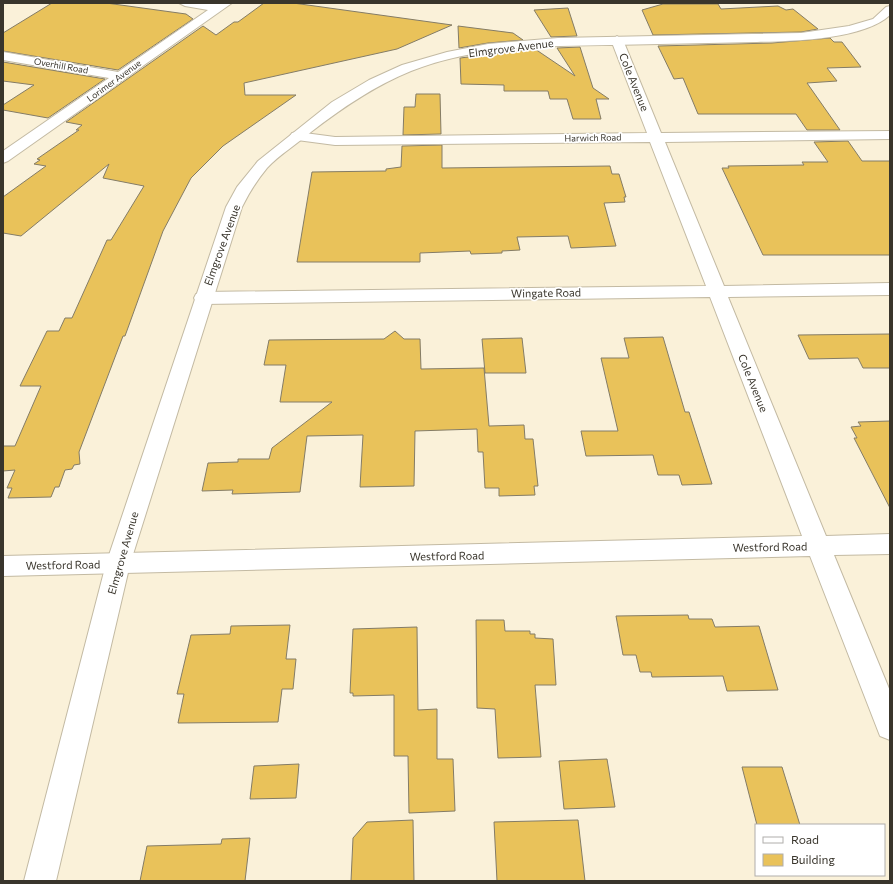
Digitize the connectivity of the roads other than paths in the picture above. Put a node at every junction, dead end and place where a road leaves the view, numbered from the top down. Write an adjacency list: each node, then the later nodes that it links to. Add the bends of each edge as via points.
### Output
1 (185, 3): 2 (street)
2 (222, 5): 6 (street, Lorimer Avenue)
3 (890, 9): 4 (street, Elmgrove Avenue, via 877,21 821,35)
4 (617, 40): 8 (street, Elmgrove Avenue, via 527,44 447,56 408,68 374,83 337,105); 9 (street, Cole Avenue)
5 (3, 56): 6 (street, Overhill Road)
6 (120, 76): 10 (street, Lorimer Avenue)
7 (890, 135): 9 (street, Harwich Road)
8 (297, 136): 9 (street, Harwich Road, via 335,141); 13 (street, Elmgrove Avenue, via 263,164 245,187 234,207)
9 (657, 138): 12 (street, Cole Avenue)
10 (3, 158)
11 (890, 289): 12 (street, Wingate Road)
12 (716, 290): 13 (street, Wingate Road); 15 (street, Cole Avenue)
13 (203, 298): 16 (street, Elmgrove Avenue)
14 (890, 544): 15 (street, Westford Road)
15 (818, 546): 16 (street, Westford Road); 18 (street, Cole Avenue)
16 (118, 564): 17 (street, Westford Road); 19 (street, Elmgrove Avenue)
17 (3, 566)
18 (890, 726)
19 (40, 881)

